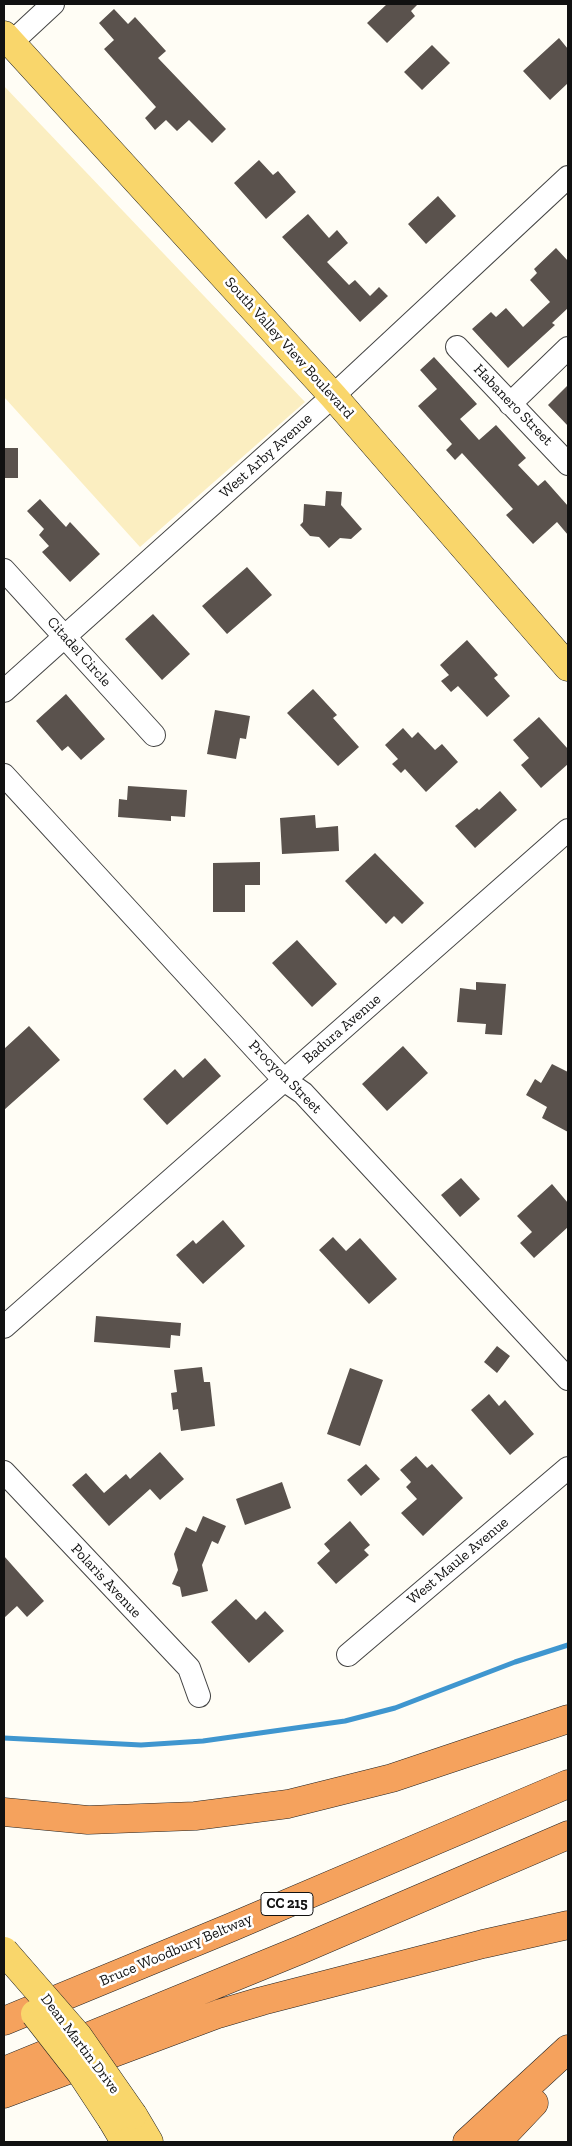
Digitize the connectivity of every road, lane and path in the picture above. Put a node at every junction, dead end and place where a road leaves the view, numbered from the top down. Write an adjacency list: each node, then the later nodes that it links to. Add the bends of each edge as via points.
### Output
1 (53, 4): 2 (street)
2 (7, 39): 6 (main road, South Valley View Boulevard)
3 (568, 177): 6 (street, West Arby Avenue)
4 (457, 347): 7 (street, Habanero Street)
5 (568, 348): 7 (street)
6 (333, 396): 10 (street, West Arby Avenue); 11 (main road, South Valley View Boulevard)
7 (510, 404): 8 (street, Habanero Street)
8 (568, 464)
9 (4, 570): 10 (street, Citadel Circle)
10 (65, 636): 12 (street, West Arby Avenue); 13 (street, Citadel Circle)
11 (568, 666)
12 (4, 690)
13 (154, 735)
14 (4, 775): 16 (street, Procyon Street)
15 (568, 830): 16 (street, Badura Avenue)
16 (284, 1080): 17 (street, Badura Avenue); 18 (street, Procyon Street, via 303,1093)
17 (4, 1327)
18 (568, 1379)
19 (568, 1468): 21 (street, West Maule Avenue)
20 (4, 1472): 22 (street, Polaris Avenue, via 189,1668)
21 (348, 1655)
22 (200, 1696)
23 (568, 1719): 25 (highway, via 392,1778 288,1804 194,1816 88,1820)
24 (568, 1784): 30 (highway, Bruce Woodbury Beltway / CC 215)
25 (4, 1812)
26 (568, 1835): 32 (highway)
27 (568, 1925): 34 (highway, via 483,1944 218,2014)
28 (4, 1951): 35 (main road, Dean Martin Drive, bridge, via 78,2036)
29 (4, 1979): 35 (main road, Dean Martin Drive, bridge, via 58,2041)
30 (4, 2021)
31 (568, 2049): 37 (highway)
32 (4, 2071)
33 (568, 2071): 38 (highway)
34 (4, 2094)
35 (123, 2126): 36 (main road, Dean Martin Drive)
36 (149, 2142)
37 (467, 2142)
38 (497, 2142)

